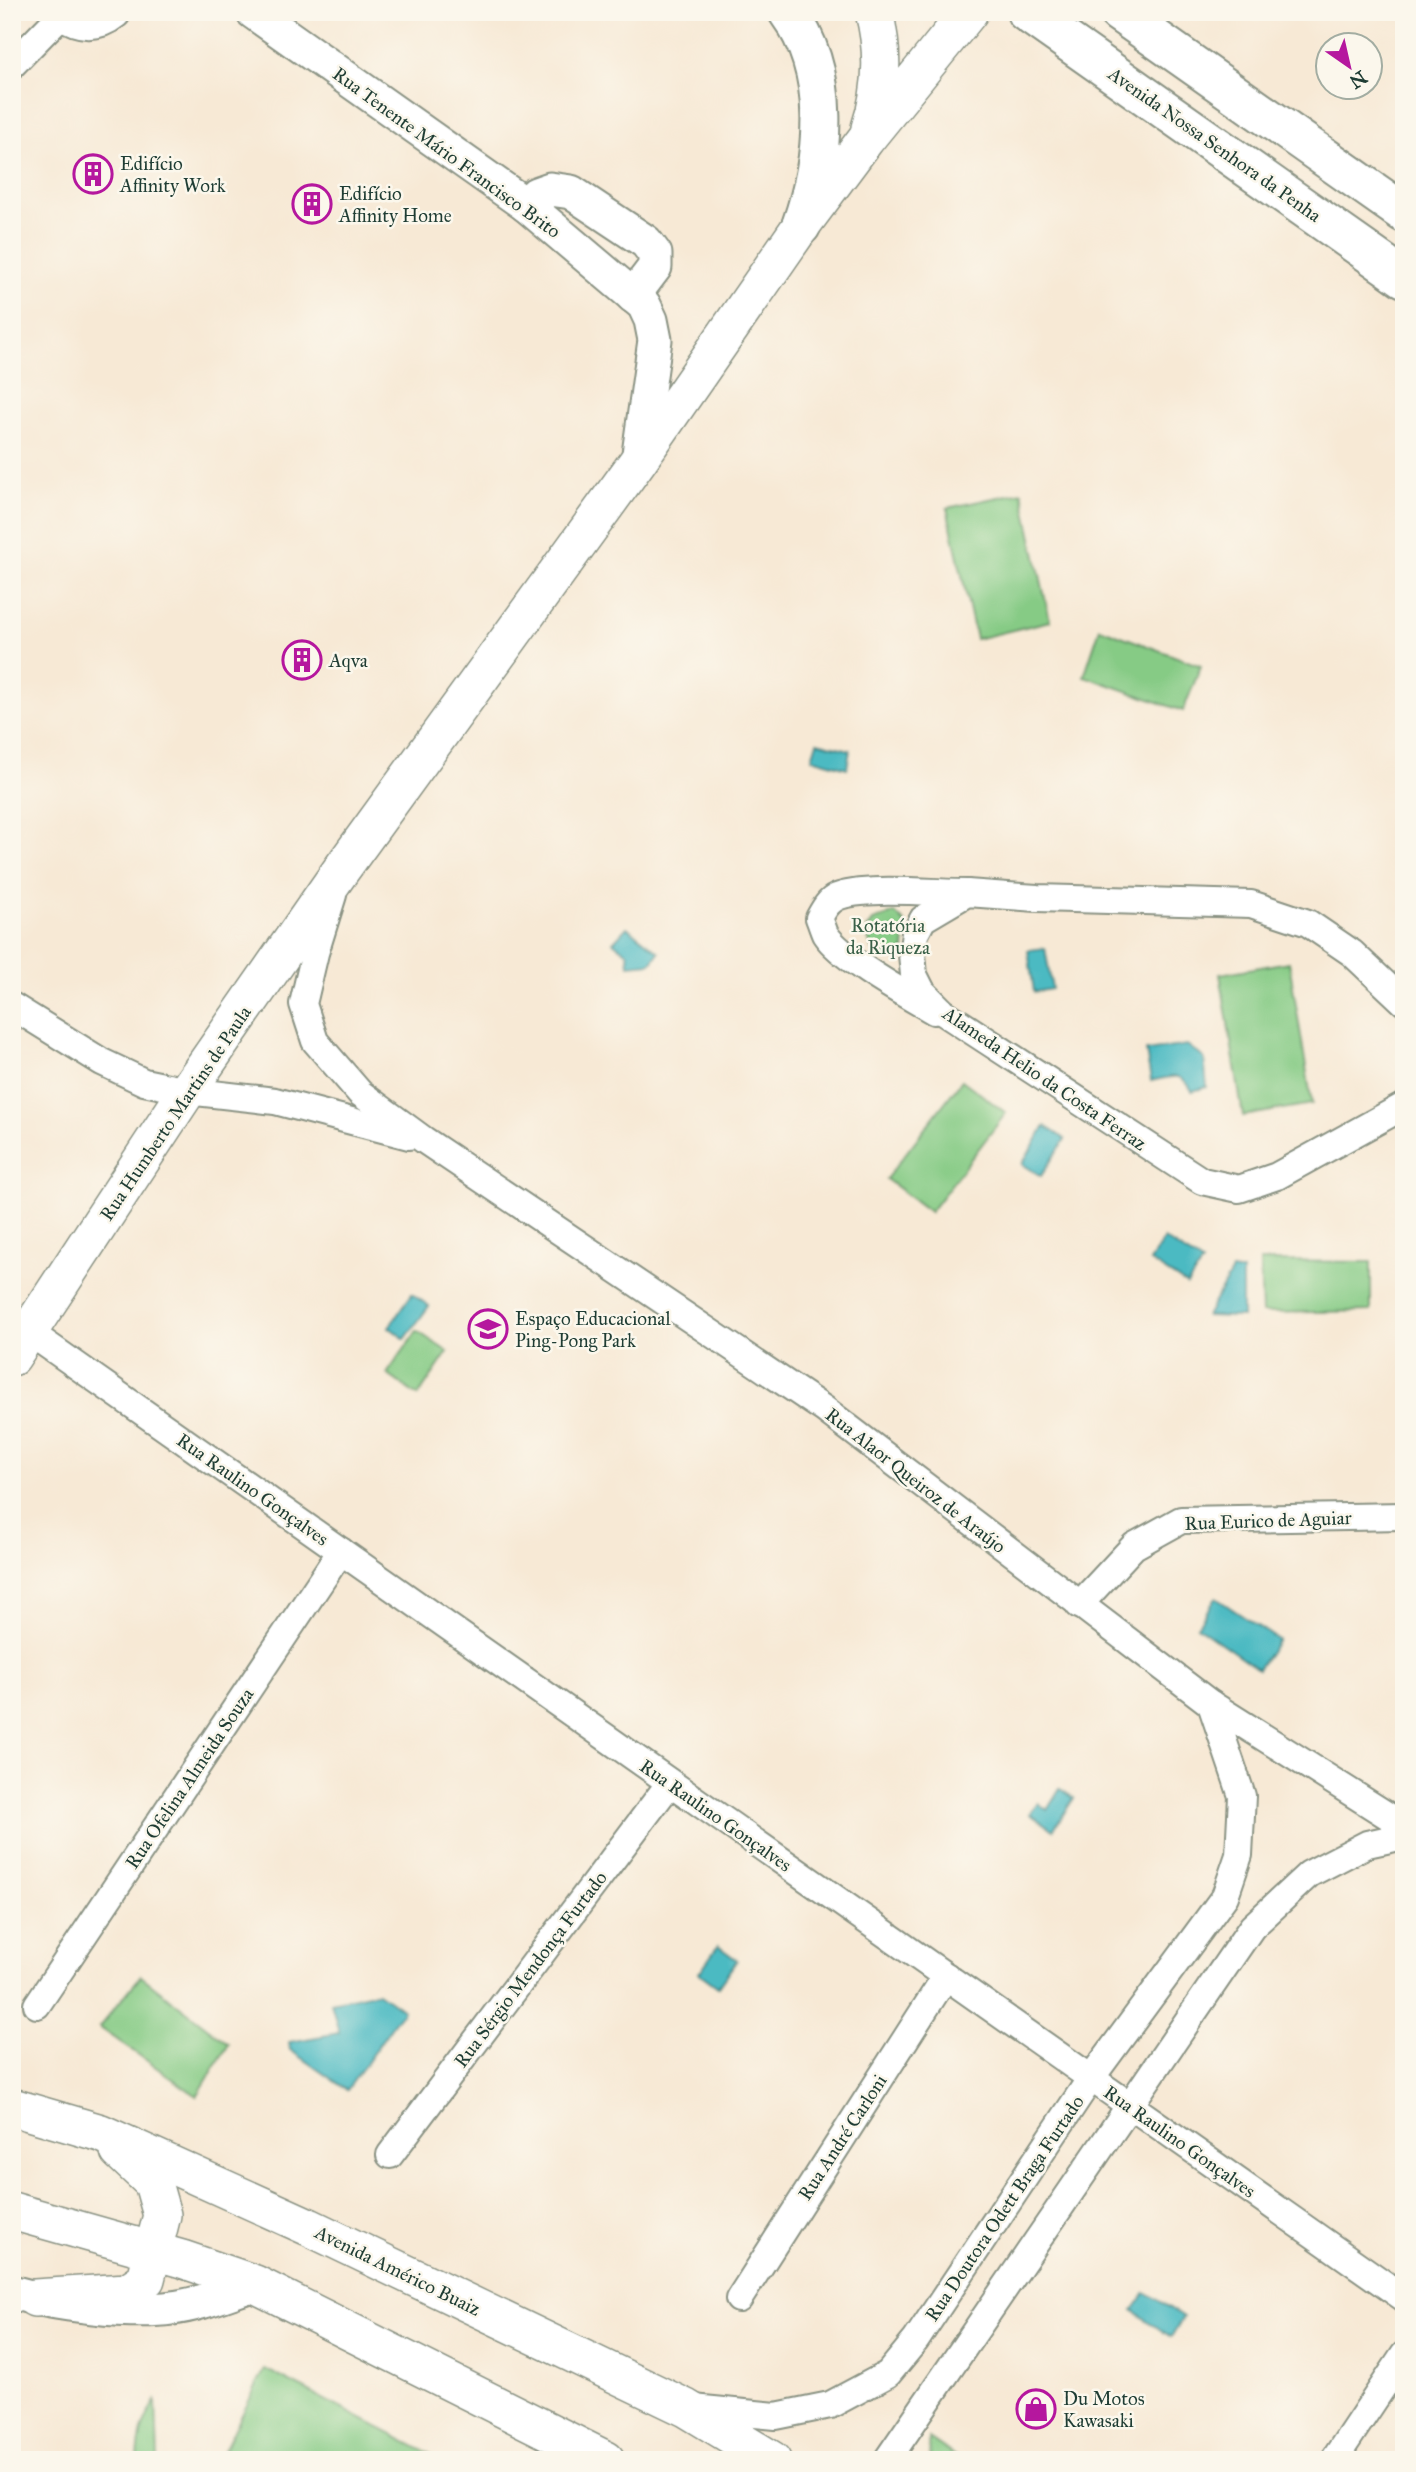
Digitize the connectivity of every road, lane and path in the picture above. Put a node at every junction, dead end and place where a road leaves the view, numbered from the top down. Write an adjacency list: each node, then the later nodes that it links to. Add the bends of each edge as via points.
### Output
1 (114, 12): 8 (street, via 85,23)
2 (253, 12): 11 (street, Rua Tenente Mário Francisco Brito)
3 (788, 12): 13 (main road, via 808,48 820,107 817,168)
4 (874, 12): 10 (main road, via 880,86)
5 (969, 12): 10 (main road, Rua Humberto Martins de Paula)
6 (1026, 12): 14 (main road, Avenida Nossa Senhora da Penha)
7 (1118, 12): 12 (main road)
8 (62, 13): 9 (street)
9 (12, 65)
10 (866, 139): 13 (main road, Rua Humberto Martins de Paula)
11 (526, 205): 15 (street, Rua Tenente Mário Francisco Brito); 15 (street, via 536,194 550,189 571,192 646,242 655,254 655,267)
12 (1404, 213)
13 (801, 226): 16 (main road, Rua Humberto Martins de Paula)
14 (1404, 278)
15 (633, 296): 16 (street, Rua Tenente Mário Francisco Brito, via 644,305 654,340)
16 (638, 461): 17 (main road, Rua Humberto Martins de Paula)
17 (341, 870): 22 (main road, Rua Humberto Martins de Paula); 24 (street, Rua Alaor Queiroz de Araújo, via 303,1004 315,1041 360,1093)
18 (967, 893): 19 (street, via 1251,904 1308,923 1352,953); 21 (street, Alameda Helio da Costa Ferraz, via 923,919 912,954 914,975 922,991); 21 (street, via 859,892 837,897 819,918 835,945 894,988)
19 (1404, 1002)
20 (12, 1006): 22 (street, Rua Alaor Queiroz de Araújo, via 102,1062 144,1082)
21 (970, 1031): 23 (street, Alameda Helio da Costa Ferraz, via 1202,1181 1239,1189 1277,1177)
22 (187, 1091): 24 (street, Rua Alaor Queiroz de Araújo, via 275,1101); 25 (main road, Rua Humberto Martins de Paula)
23 (1404, 1106)
24 (424, 1140): 28 (street, Rua Alaor Queiroz de Araújo, via 824,1409)
25 (21, 1344): 27 (street, Rua Raulino Gonçalves)
26 (1404, 1516): 28 (street, Rua Eurico de Aguiar, via 1181,1520 1134,1546)
27 (341, 1551): 30 (street, Rua Raulino Gonçalves); 34 (street, Rua Ofelina Almeida Souza)
28 (1079, 1605): 29 (street, Rua Alaor Queiroz de Araújo)
29 (1210, 1704): 31 (street, Rua Alaor Queiroz de Araújo); 35 (street, Rua Doutora Odett Braga Furtado, via 1242,1796 1239,1854 1224,1896)
30 (670, 1783): 33 (street, Rua Raulino Gonçalves); 39 (street, Rua Sérgio Mendonça Furtado)
31 (1404, 1826)
32 (1404, 1836): 36 (street, via 1367,1844 1309,1874 1252,1927)
33 (946, 1976): 35 (street, Rua Raulino Gonçalves); 44 (street, Rua André Carloni)
34 (37, 2005)
35 (1091, 2078): 36 (street, Rua Raulino Gonçalves); 47 (street, Rua Doutora Odett Braga Furtado, via 916,2340 888,2374 830,2404 776,2416)
36 (1129, 2105): 45 (street, Rua Raulino Gonçalves); 50 (street)
37 (12, 2107): 38 (main road, Avenida Américo Buaiz)
38 (101, 2133): 41 (main road, via 153,2183 162,2216); 47 (main road, Avenida Américo Buaiz)
39 (390, 2155)
40 (12, 2211): 41 (main road)
41 (155, 2251): 42 (main road); 43 (main road, via 146,2279 127,2292)
42 (255, 2284): 43 (street, via 174,2308 135,2310); 48 (main road)
43 (23, 2295)
44 (739, 2298)
45 (1404, 2298)
46 (1404, 2355): 51 (street)
47 (686, 2408): 49 (main road, Avenida Américo Buaiz)
48 (605, 2459)
49 (772, 2460)
50 (887, 2460)
51 (1334, 2460)

